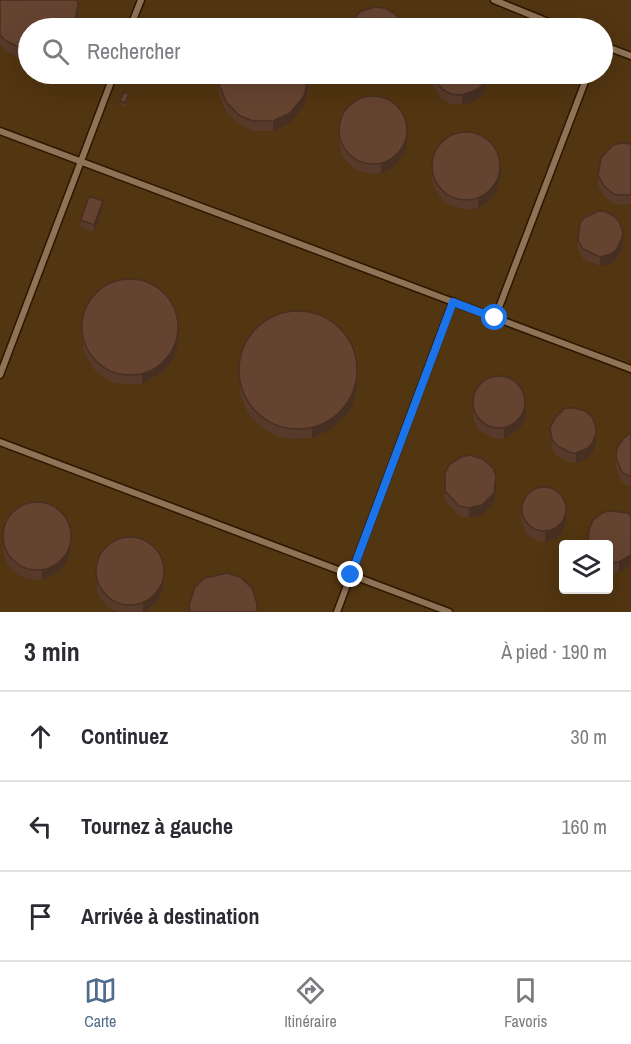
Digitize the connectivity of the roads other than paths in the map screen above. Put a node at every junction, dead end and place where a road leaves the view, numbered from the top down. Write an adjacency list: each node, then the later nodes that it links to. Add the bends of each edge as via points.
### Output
1 (141, 0): 3 (lane)
2 (494, 0): 4 (lane)
3 (134, 18)
4 (538, 18)
5 (613, 49): 6 (lane)
6 (631, 56)
7 (110, 84): 10 (lane)
8 (584, 84): 12 (lane)
9 (0, 131): 10 (lane)
10 (81, 161): 11 (lane); 14 (lane)
11 (453, 302): 12 (lane); 16 (lane)
12 (495, 318): 13 (lane)
13 (631, 369)
14 (0, 375)
15 (0, 442): 16 (lane)
16 (351, 575): 17 (lane); 18 (lane)
17 (337, 612)
18 (449, 612)

